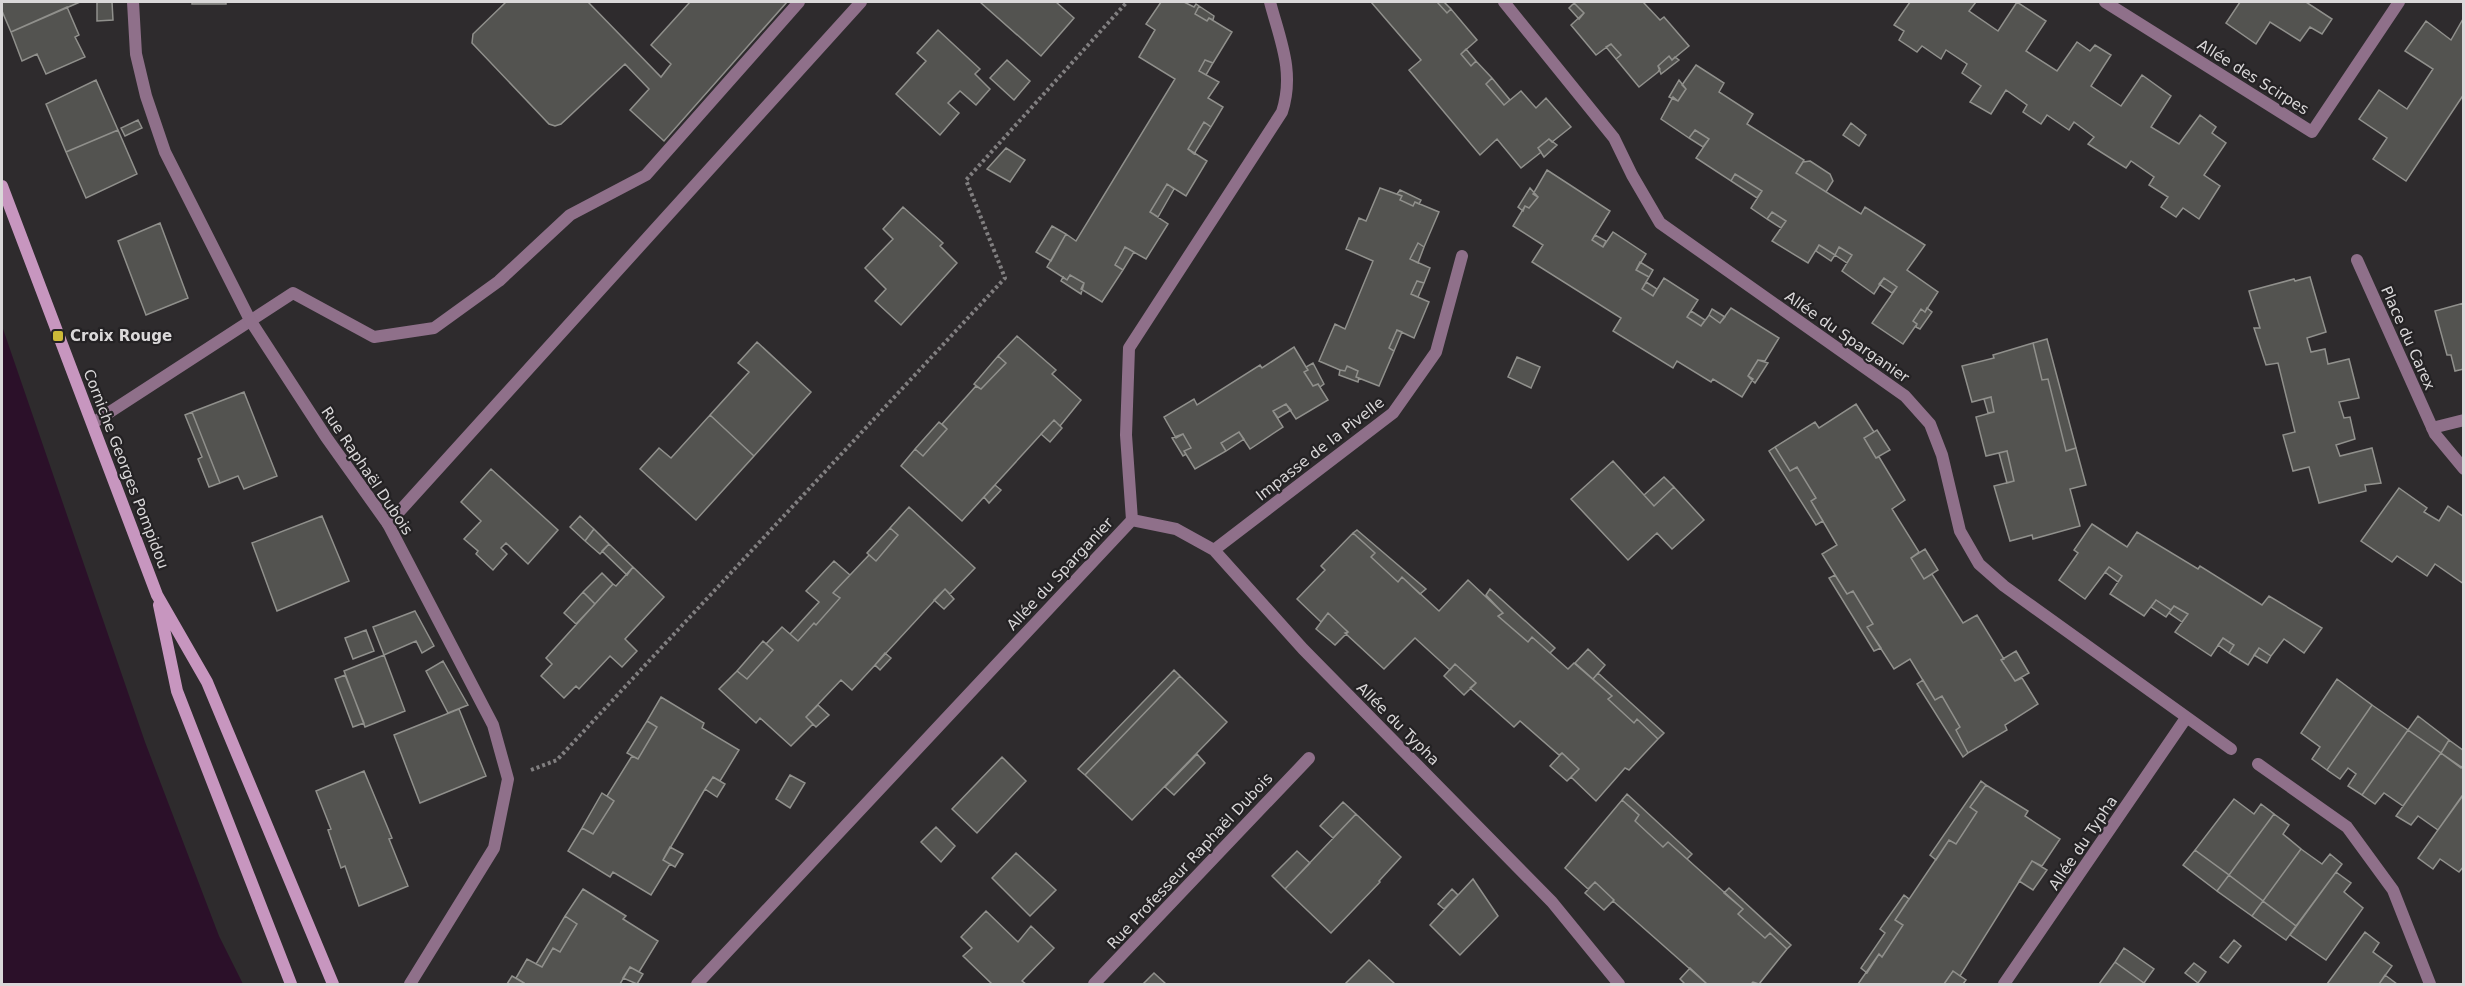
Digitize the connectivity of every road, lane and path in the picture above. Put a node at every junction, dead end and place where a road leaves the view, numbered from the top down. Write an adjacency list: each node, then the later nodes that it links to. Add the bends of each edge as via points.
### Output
1 (133, 2): 12 (street, Rue Raphaël Dubois, via 136,54 165,152)
2 (799, 2): 12 (street, via 646,175 570,215 499,281 434,328 374,337 293,293)
3 (861, 2): 18 (street)
4 (1127, 2): 25 (path, via 966,180 1005,278 557,760)
5 (1270, 2): 17 (street, Allée du Sparganier, via 1287,69 1288,92 1282,112 1129,348 1126,435)
6 (1504, 2): 21 (street, Allée du Sparganier, via 1614,138 1660,223 1905,396 1930,424 1942,455 1960,531 1978,564)
7 (2105, 2): 8 (street, Allée des Scirpes, via 2312,132)
8 (2399, 2)
9 (2, 186): 14 (main road, Corniche Georges Pompidou)
10 (1462, 256): 19 (street, Impasse de la Pivelle, via 1436,352 1393,413)
11 (2357, 260): 15 (street, Place du Carex)
12 (250, 320): 14 (street); 18 (street, Rue Raphaël Dubois)
13 (2463, 420): 15 (street)
14 (93, 423): 20 (main road, Corniche Georges Pompidou)
15 (2432, 428): 16 (street, Place du Carex)
16 (2463, 469)
17 (1132, 520): 19 (street, Allée du Typha, via 1176,529); 29 (street, Allée du Sparganier)
18 (388, 524): 25 (street, Rue Raphaël Dubois, via 493,725)
19 (1214, 550): 31 (street, Allée du Typha, via 1303,649 1552,902)
20 (157, 595): 26 (main road, Corniche Georges Pompidou, via 177,691); 27 (main road, Corniche Georges Pompidou, via 207,682)
21 (2186, 718): 22 (street, Allée du Sparganier); 32 (street, Allée du Typha)
22 (2231, 749)
23 (1309, 758): 30 (street, Rue Professeur Raphaël Dubois)
24 (2258, 764): 33 (street, via 2347,827 2393,890)
25 (508, 779): 28 (street, Rue Raphaël Dubois, via 494,848)
26 (291, 984)
27 (333, 984)
28 (410, 984)
29 (697, 984)
30 (1094, 984)
31 (1619, 984)
32 (2004, 984)
33 (2430, 984)

